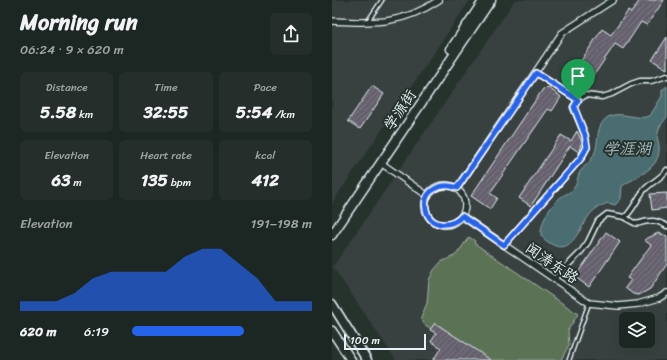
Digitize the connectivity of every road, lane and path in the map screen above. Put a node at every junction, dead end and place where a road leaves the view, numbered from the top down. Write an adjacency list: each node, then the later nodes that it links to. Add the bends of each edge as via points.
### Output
1 (382, 0): 7 (lane)
2 (439, 0): 7 (street, via 421,12 402,19)
3 (484, 0): 18 (main road)
4 (491, 0): 11 (main road, 学源街)
5 (612, 0): 8 (street, via 562,33)
6 (332, 21): 7 (street)
7 (367, 22)
8 (536, 73): 10 (street); 13 (street)
9 (667, 76): 10 (street, via 631,84 602,98 586,95)
10 (578, 100): 20 (street, via 574,107 587,147 581,158)
11 (381, 163): 14 (street); 19 (main road, 学源街)
12 (667, 170): 16 (street, via 647,187 633,210)
13 (457, 188): 14 (street, via 437,187); 15 (street, via 464,198 465,211)
14 (428, 196): 15 (street, via 426,209 432,220 445,225)
15 (462, 216): 20 (street, 闻涛东路)
16 (625, 217): 17 (street, via 640,225 651,221); 21 (street, via 607,214 598,221 588,242)
17 (667, 226)
18 (332, 227)
19 (332, 235)
20 (504, 245): 21 (street, 闻涛东路)
21 (554, 279): 23 (street, 闻涛东路)
22 (667, 292): 23 (street, via 659,298 638,304 618,306)
23 (589, 303): 28 (lane)
24 (332, 304): 27 (main road)
25 (332, 330): 26 (main road)
26 (351, 360)
27 (367, 360)
28 (569, 360)

